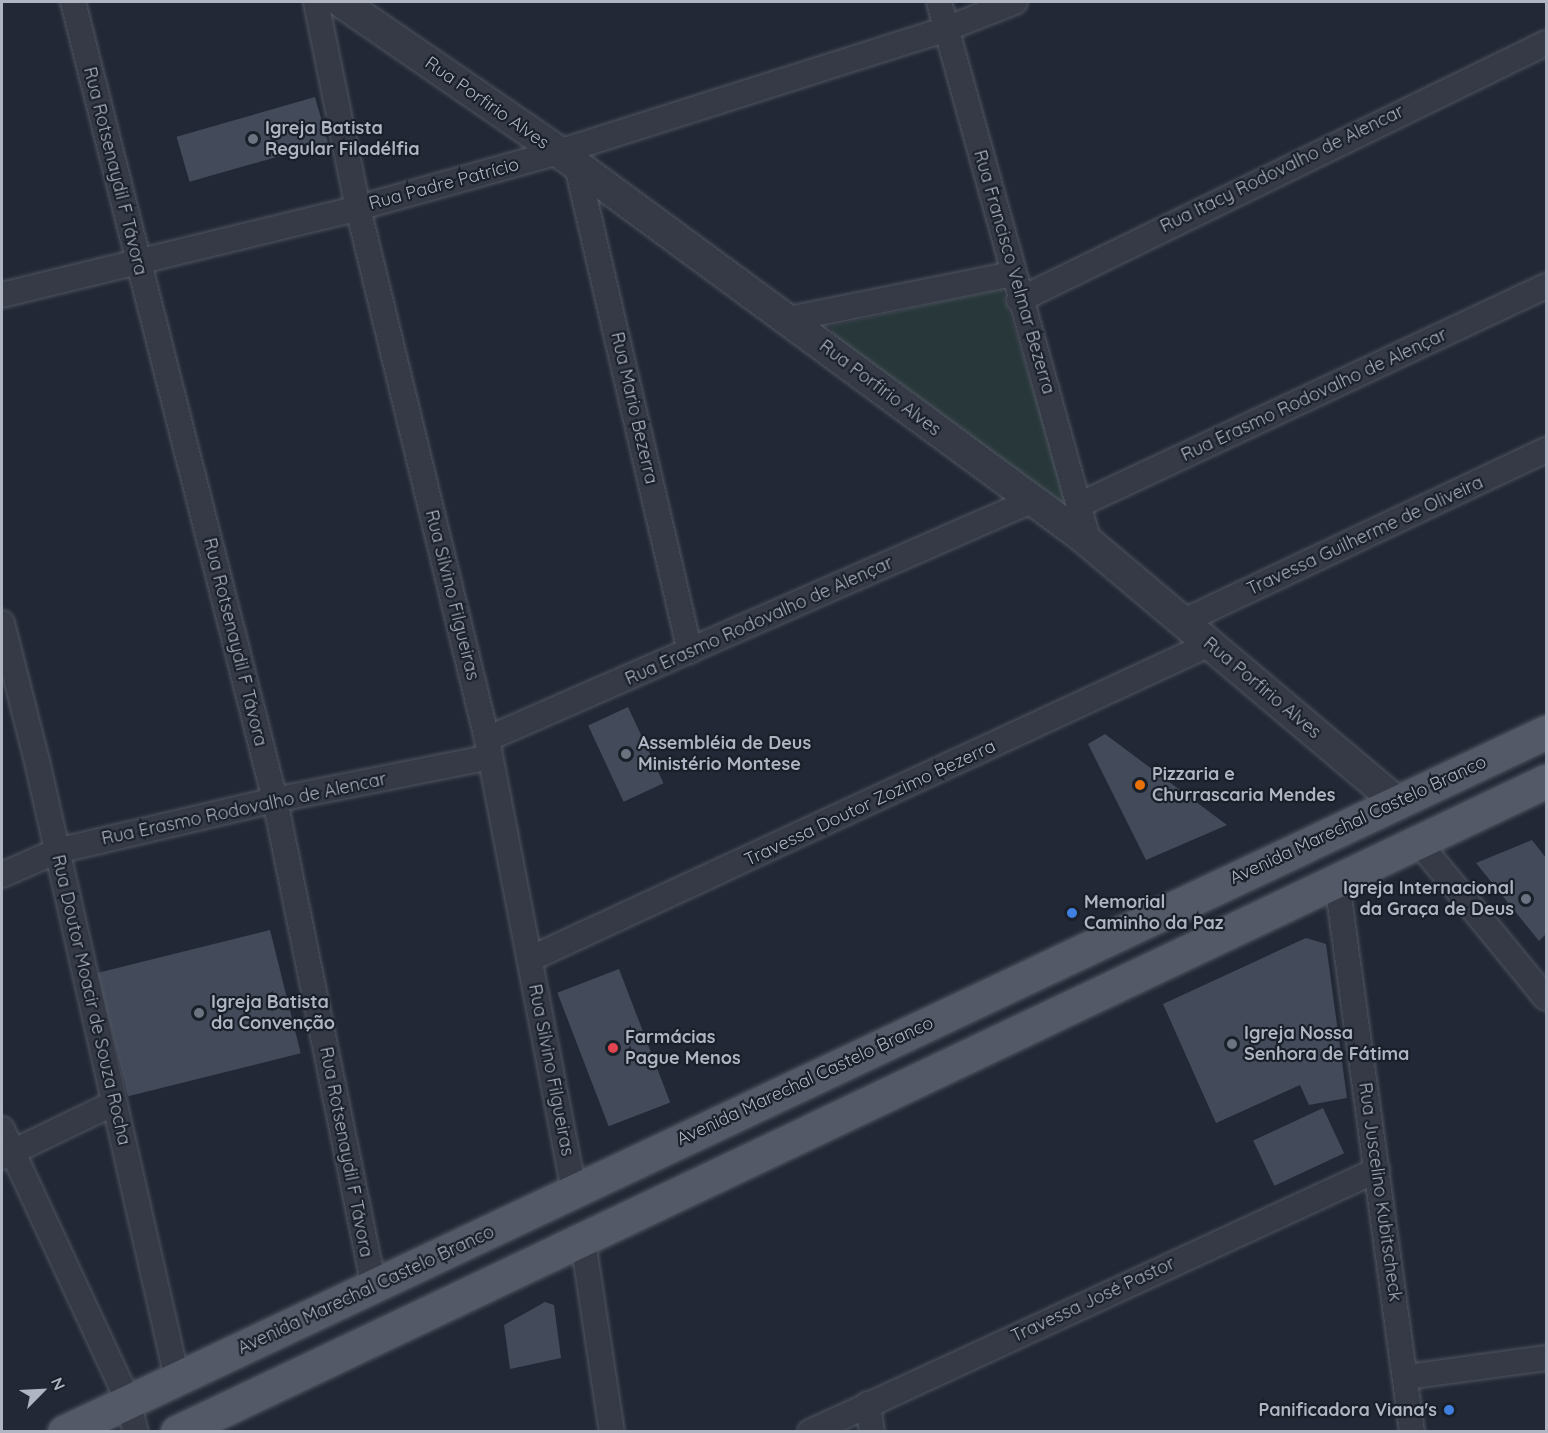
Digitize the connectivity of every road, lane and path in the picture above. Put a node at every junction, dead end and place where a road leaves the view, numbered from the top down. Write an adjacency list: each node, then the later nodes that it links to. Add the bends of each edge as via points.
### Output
1 (73, 2): 10 (street, Rua Rotsenaydil F Távora)
2 (316, 2): 9 (street, Rua Silvino Filgueiras)
3 (341, 2): 8 (street, Rua Porfirio Alves)
4 (939, 2): 6 (street, Rua Francisco Velmar Bezerra)
5 (1015, 2): 6 (street, Rua Padre Patrício)
6 (946, 29): 8 (street, Rua Padre Patrício); 11 (street, Rua Francisco Velmar Bezerra)
7 (1546, 43): 14 (street, Rua Itacy Rodovalho de Alencar)
8 (568, 159): 9 (street, Rua Padre Patrício); 15 (street, Rua Porfirio Alves); 23 (street, Rua Mario Bezerra)
9 (358, 208): 10 (street, Rua Padre Patrício); 25 (street, Rua Silvino Filgueiras)
10 (138, 263): 13 (street, Rua Padre Patrício); 27 (street, Rua Rotsenaydil F Távora)
11 (1012, 274): 14 (street, Rua Francisco Velmar Bezerra); 15 (street)
12 (1546, 286): 18 (street, Rua Erasmo Rodovalho de Alençar)
13 (2, 296)
14 (1019, 300): 18 (street, Rua Francisco Velmar Bezerra)
15 (789, 319): 17 (street, Rua Porfirio Alves)
16 (1546, 450): 20 (street, Travessa Guilherme de Oliveira)
17 (1031, 501): 19 (street, Rua Porfirio Alves); 23 (street, Rua Erasmo Rodovalho de Alençar)
18 (1081, 504): 19 (street, Rua Francisco Velmar Bezerra)
19 (1089, 543): 20 (street, Rua Porfirio Alves)
20 (1184, 621): 22 (street, Rua Porfirio Alves)
21 (2, 623): 30 (street, Rua Doutor Moacir de Souza Rocha)
22 (1210, 644): 28 (street, Rua Porfirio Alves); 33 (street, Travessa Doutor Zozimo Bezerra)
23 (690, 651): 25 (street, Rua Erasmo Rodovalho de Alençar)
24 (1546, 732): 28 (main road, Avenida Marechal Castelo Branco)
25 (488, 748): 27 (street, Rua Erasmo Rodovalho de Alencar); 33 (street, Rua Silvino Filgueiras)
26 (1546, 781): 29 (main road)
27 (275, 800): 30 (street, Rua Erasmo Rodovalho de Alencar); 41 (street, Rua Rotsenaydil F Távora)
28 (1398, 803): 39 (main road, Avenida Marechal Castelo Branco, via 1303,844)
29 (1419, 843): 32 (main road); 34 (street)
30 (57, 851): 31 (street, Rua Erasmo Rodovalho de Alencar); 35 (street, Rua Doutor Moacir de Souza Rocha)
31 (2, 875)
32 (1337, 882): 38 (street, Rua Juscelino Kubitscheck); 40 (main road)
33 (530, 959): 39 (street, Rua Silvino Filgueiras)
34 (1546, 998)
35 (114, 1103): 37 (street); 44 (street, Rua Doutor Moacir de Souza Rocha)
36 (2, 1129): 37 (street)
37 (7, 1154): 46 (street)
38 (1377, 1170): 43 (street, Rua Juscelino Kubitscheck); 45 (street, Travessa José Pastor)
39 (574, 1191): 41 (main road, Avenida Marechal Castelo Branco)
40 (583, 1241): 48 (main road); 49 (street)
41 (374, 1287): 44 (main road, Avenida Marechal Castelo Branco)
42 (1546, 1358): 43 (street)
43 (1406, 1377): 52 (street, Rua Juscelino Kubitscheck)
44 (177, 1378): 46 (main road, Avenida Marechal Castelo Branco)
45 (868, 1404): 50 (street, Travessa José Pastor); 51 (street)
46 (132, 1416): 47 (main road, Avenida Marechal Castelo Branco)
47 (64, 1431)
48 (177, 1431)
49 (612, 1431)
50 (810, 1431)
51 (872, 1431)
52 (1412, 1431)

